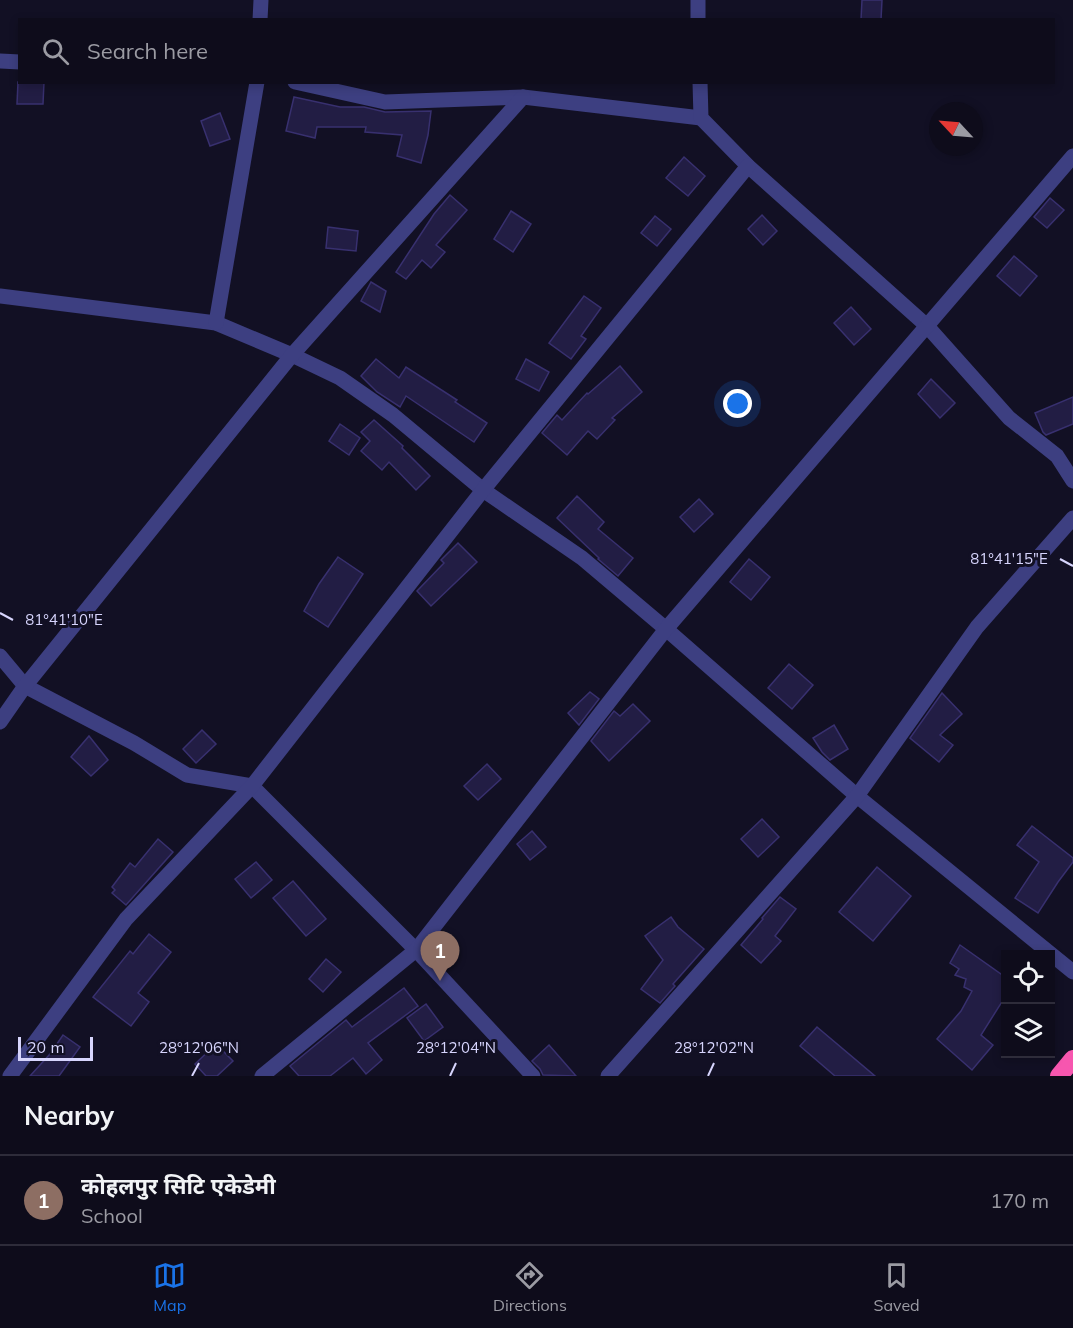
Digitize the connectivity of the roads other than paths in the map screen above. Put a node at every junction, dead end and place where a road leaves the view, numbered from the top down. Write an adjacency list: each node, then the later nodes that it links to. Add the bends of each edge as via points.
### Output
1 (261, 0): 3 (street)
2 (698, 0): 4 (street)
3 (260, 18)
4 (698, 18)
5 (0, 61): 6 (street)
6 (18, 62)
7 (257, 84): 15 (street)
8 (304, 84): 10 (street, via 385,102)
9 (700, 84): 11 (street)
10 (523, 97): 11 (street); 17 (street)
11 (701, 118): 13 (street)
12 (1073, 156): 16 (street)
13 (748, 166): 16 (street); 19 (street)
14 (0, 296): 15 (street)
15 (216, 323): 17 (street)
16 (927, 326): 18 (street, via 1009,418 1057,456); 21 (street)
17 (292, 355): 19 (street, via 340,378 393,415); 23 (street)
18 (1073, 481)
19 (483, 490): 21 (street, via 582,558); 25 (street)
20 (1073, 518): 26 (street, via 977,627)
21 (666, 629): 26 (street); 27 (street)
22 (0, 656): 23 (street)
23 (25, 686): 24 (street); 25 (street, via 187,775)
24 (0, 722)
25 (252, 786): 27 (street); 30 (street, via 126,919)
26 (857, 796): 28 (street); 33 (street)
27 (416, 950): 31 (street); 32 (street)
28 (1073, 972)
29 (1073, 1059): 34 (highway)
30 (10, 1076)
31 (262, 1076)
32 (533, 1076)
33 (608, 1076)
34 (1059, 1076)

